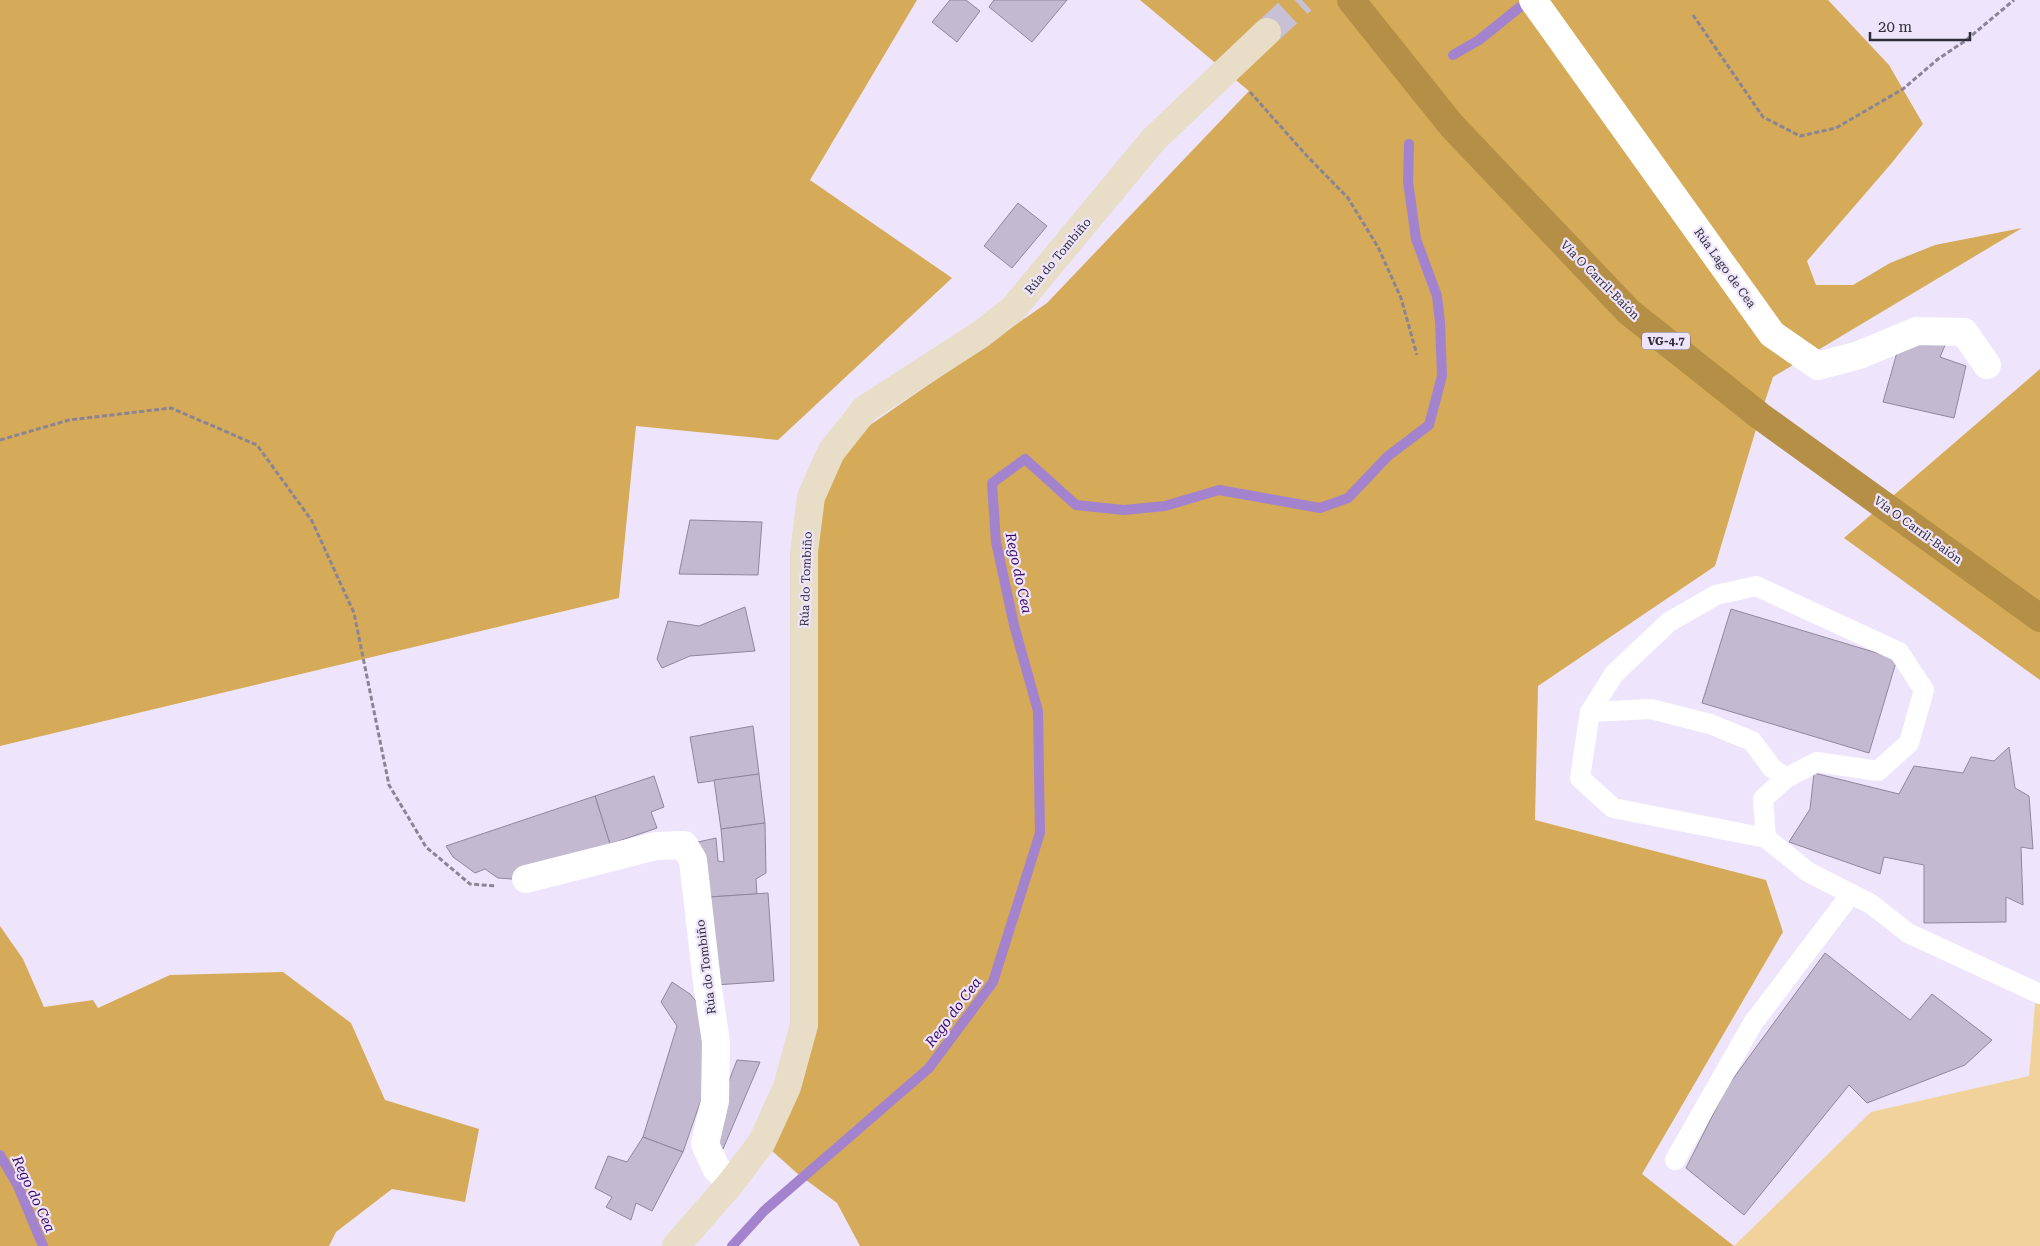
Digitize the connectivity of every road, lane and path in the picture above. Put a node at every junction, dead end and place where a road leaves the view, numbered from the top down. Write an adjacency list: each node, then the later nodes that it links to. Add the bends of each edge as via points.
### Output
1 (1351, 0): 10 (highway, Vía O Carril-Baión / VG-4.7, via 1452,126 1629,312 1760,416)
2 (1533, 0): 8 (street, Rúa Lago de Cea, via 1772,334 1818,366 1858,355 1917,331 1964,332)
3 (2014, 0): 4 (path, via 1903,89 1836,128 1800,136 1763,117)
4 (1693, 15)
5 (1267, 32): 6 (street, Rúa do Tombiño)
6 (1209, 87): 7 (path, via 1249,91 1348,198 1378,247 1401,298); 18 (street, Rúa do Tombiño, via 1154,139 1013,309 981,334 865,409 831,452 811,497 804,552 804,1025 787,1087 762,1142)
7 (1417, 355)
8 (1987, 365)
9 (0, 440): 14 (path, via 69,420 171,408 256,445 312,521 354,613 388,785 426,847 470,884 495,886)
10 (2040, 618)
11 (1590, 712): 12 (lane, via 1651,709 1710,724 1752,741 1772,768); 12 (lane, via 1614,674 1669,622 1716,595 1756,586 1899,652 1924,690 1909,743 1878,771 1817,762); 13 (lane, via 1580,778 1613,808)
12 (1786, 778): 13 (lane, via 1764,799)
13 (1766, 838): 15 (lane, via 1808,872)
14 (526, 879): 18 (street, Rúa do Tombiño, via 656,846 684,845 694,860 716,1042 715,1101 705,1144 716,1168)
15 (1850, 894): 16 (lane, via 1871,904 1908,933); 17 (lane, via 1753,1022)
16 (2040, 994)
17 (1675, 1160)
18 (731, 1183): 19 (street, Rúa do Tombiño)
19 (676, 1246)

